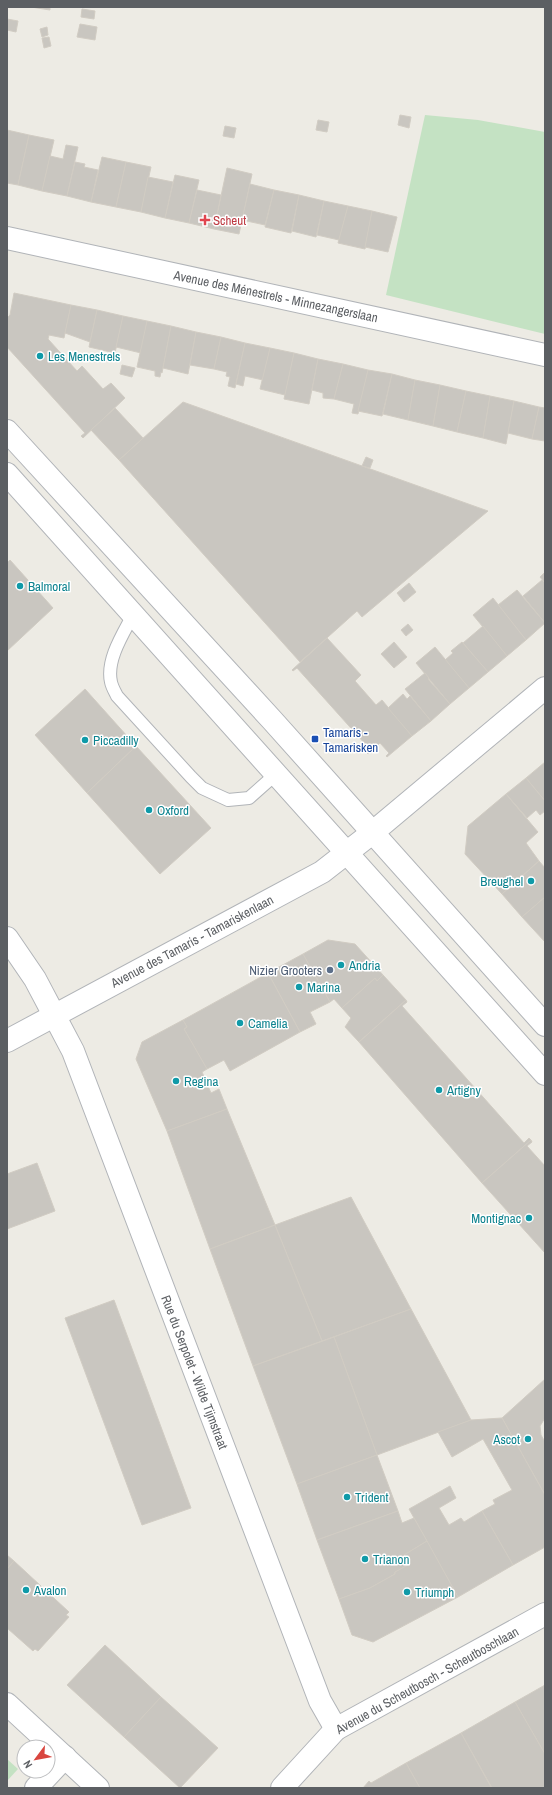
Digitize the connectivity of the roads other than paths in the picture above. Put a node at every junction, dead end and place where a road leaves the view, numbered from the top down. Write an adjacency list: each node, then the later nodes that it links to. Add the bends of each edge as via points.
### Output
1 (7, 238): 2 (street, Avenue des Ménestrels - Minnezangerslaan)
2 (545, 355)
3 (7, 431): 8 (street)
4 (7, 474): 5 (street)
5 (133, 615): 7 (street); 7 (lane, via 116,648 111,665 111,682 117,696 191,777 214,795 228,800 249,798)
6 (545, 688): 8 (street, Avenue des Tamaris - Tamariskenlaan)
7 (276, 774): 9 (street)
8 (372, 833): 9 (street, Avenue des Tamaris - Tamariskenlaan); 12 (street)
9 (347, 852): 11 (street, Avenue des Tamaris - Tamariskenlaan, via 322,872); 14 (street)
10 (7, 938): 11 (street, Rue du Serpolet - Wilde Tijmstraat, via 35,979)
11 (54, 1015): 13 (street, Avenue des Tamaris - Tamariskenlaan); 17 (street, Rue du Serpolet - Wilde Tijmstraat, via 73,1051 320,1701)
12 (545, 1025)
13 (7, 1041)
14 (545, 1074)
15 (545, 1614): 17 (street, Avenue du Scheutbosch - Scheutboschlaan)
16 (7, 1704): 18 (street)
17 (336, 1729): 21 (street, Avenue du Scheutbosch - Scheutboschlaan)
18 (65, 1757): 19 (street); 20 (street)
19 (36, 1788)
20 (98, 1788)
21 (282, 1788)

